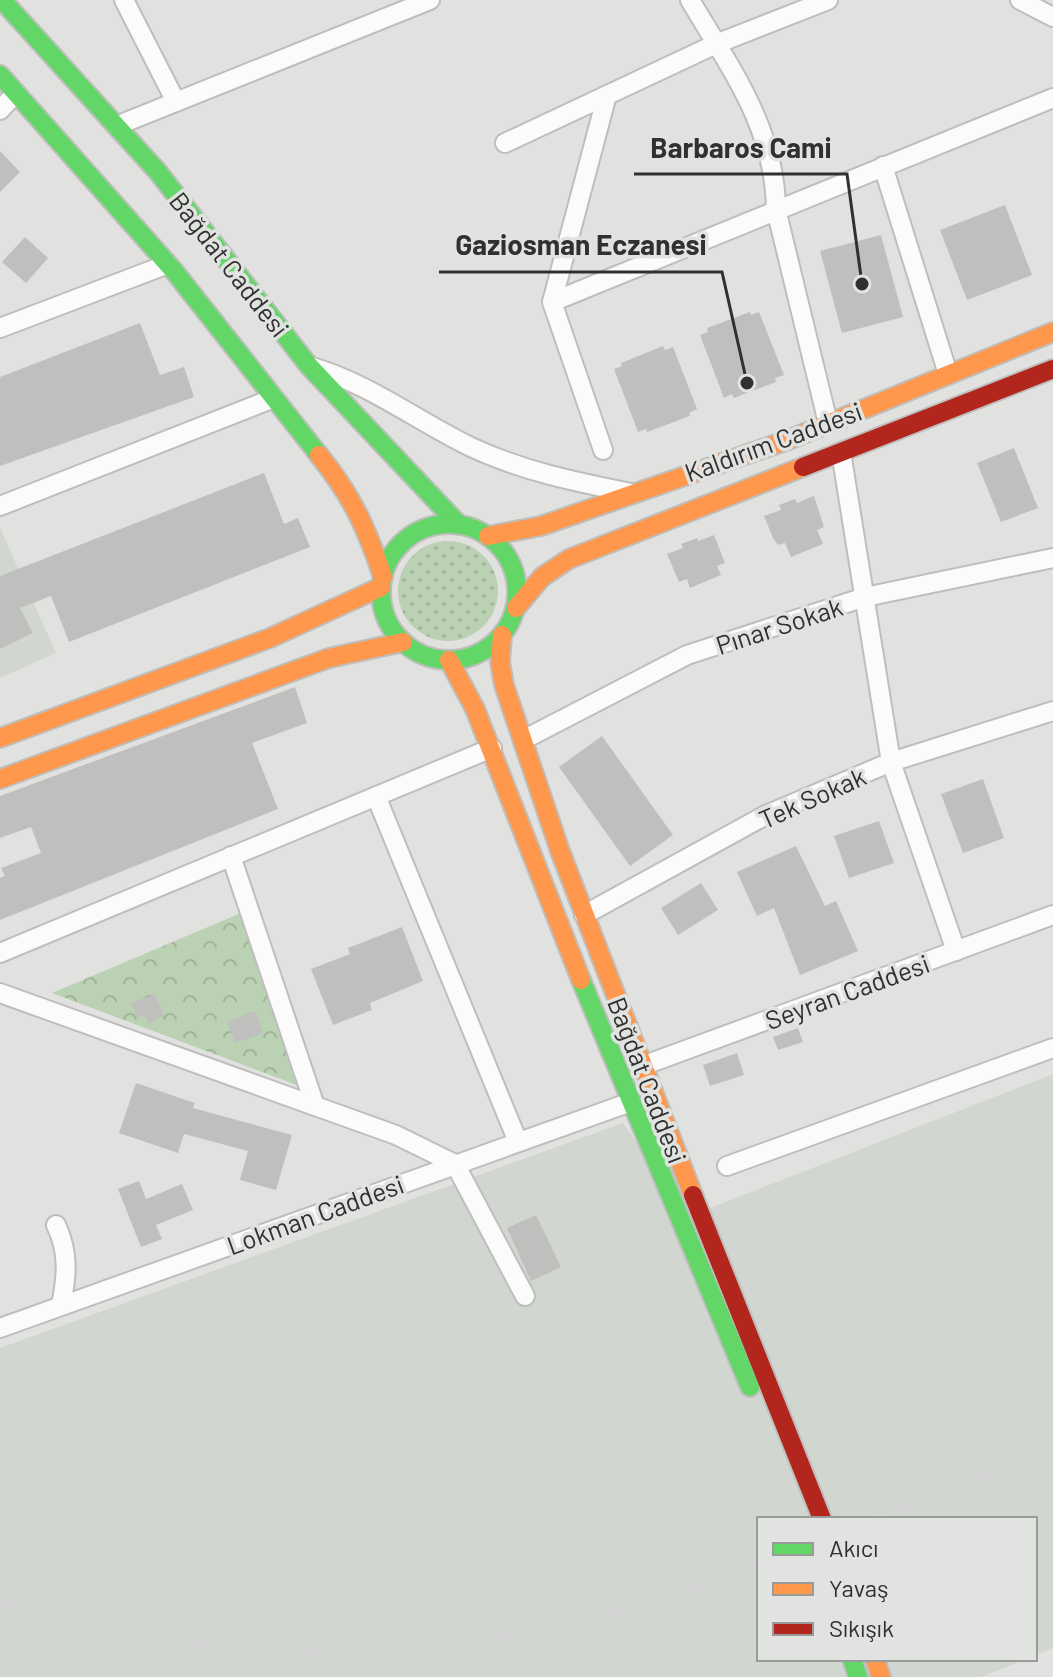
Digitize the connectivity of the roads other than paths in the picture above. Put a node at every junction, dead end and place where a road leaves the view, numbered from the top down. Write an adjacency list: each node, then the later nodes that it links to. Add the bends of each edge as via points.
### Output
1 (2, 0): 15 (main road, Bağdat Caddesi)
2 (124, 0): 13 (street)
3 (430, 0): 13 (street)
4 (690, 0): 8 (street)
5 (828, 0): 8 (street)
6 (1020, 0): 7 (street)
7 (1053, 17)
8 (716, 44): 11 (street); 18 (street, via 762,127 773,166)
9 (0, 75): 10 (main road, Bağdat Caddesi)
10 (16, 93): 14 (street); 19 (main road, Bağdat Caddesi)
11 (607, 95): 16 (street); 20 (street)
12 (1053, 98): 17 (street)
13 (176, 102): 15 (street)
14 (0, 110)
15 (116, 126): 23 (main road, Bağdat Caddesi)
16 (505, 143)
17 (883, 166): 18 (street); 25 (street)
18 (776, 209): 20 (street); 27 (street)
19 (168, 264): 21 (street); 26 (main road, Bağdat Caddesi)
20 (552, 302): 28 (street)
21 (0, 328)
22 (1053, 332): 25 (main road, Kaldırım Caddesi)
23 (309, 366): 30 (street, via 351,380 494,457); 32 (main road, Bağdat Caddesi)
24 (1053, 369): 29 (main road, Kaldırım Caddesi)
25 (948, 374): 27 (main road, Kaldırım Caddesi)
26 (274, 398): 31 (street); 35 (main road, Bağdat Caddesi, via 345,487 368,534)
27 (828, 423): 30 (main road, Kaldırım Caddesi)
28 (603, 450)
29 (841, 452): 36 (street); 37 (main road, Kaldırım Caddesi, via 569,559 542,577)
30 (631, 493): 33 (main road, Kaldırım Caddesi, via 541,526)
31 (0, 506)
32 (459, 525): 33 (main road); 35 (main road, via 439,525 411,536 396,550)
33 (488, 536): 37 (main road, via 512,568)
34 (1053, 558): 36 (street, Pınar Sokak)
35 (382, 582): 39 (main road, via 386,617); 42 (main road, via 270,638)
36 (865, 597): 43 (street, Pınar Sokak, via 687,655); 45 (street)
37 (516, 608): 38 (main road)
38 (502, 635): 40 (main road, via 479,653); 43 (main road, Bağdat Caddesi, via 501,672)
39 (403, 642): 40 (main road, via 419,653); 46 (main road, via 317,662)
40 (449, 660): 44 (main road, Bağdat Caddesi)
41 (1053, 711): 45 (street, Tek Sokak)
42 (0, 738)
43 (523, 740): 49 (main road, Bağdat Caddesi)
44 (492, 748): 47 (street); 56 (main road, Bağdat Caddesi)
45 (891, 762): 49 (street, Tek Sokak, via 766,815); 51 (street)
46 (0, 779)
47 (376, 796): 48 (street); 58 (street)
48 (231, 856): 52 (street); 57 (street)
49 (584, 915): 55 (main road, Bağdat Caddesi)
50 (1053, 915): 51 (street, Seyran Caddesi)
51 (956, 951): 55 (street, Seyran Caddesi)
52 (0, 953)
53 (0, 993): 57 (street)
54 (1053, 1048): 60 (street)
55 (642, 1066): 66 (main road, Bağdat Caddesi)
56 (631, 1102): 58 (street, Lokman Caddesi); 65 (main road, Bağdat Caddesi)
57 (315, 1106): 59 (street, via 396,1135)
58 (518, 1142): 59 (street, Lokman Caddesi)
59 (455, 1164): 62 (street); 63 (street, Lokman Caddesi)
60 (727, 1166)
61 (56, 1225): 63 (street, via 66,1256)
62 (525, 1296)
63 (61, 1305): 64 (street, Lokman Caddesi)
64 (0, 1328)
65 (801, 1517)
66 (821, 1517)

